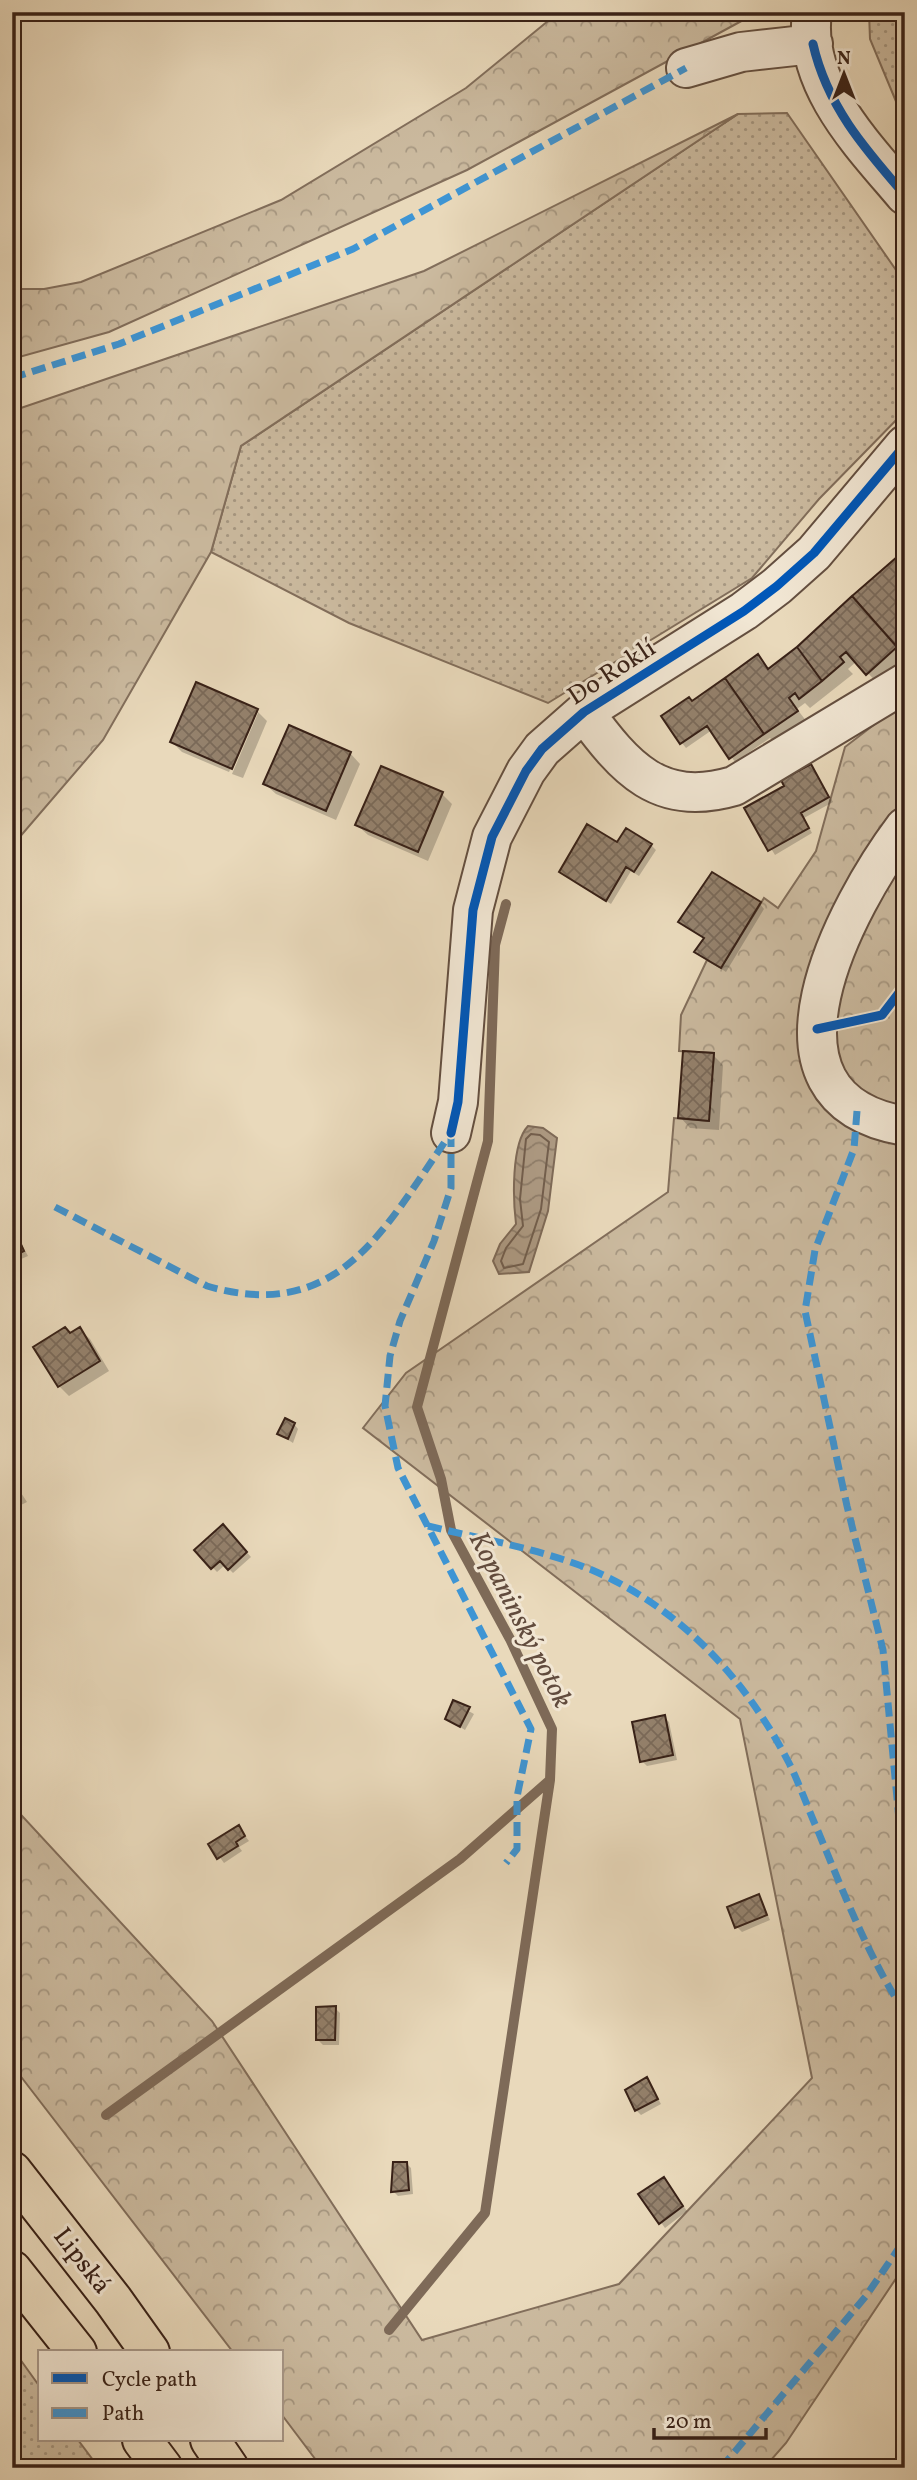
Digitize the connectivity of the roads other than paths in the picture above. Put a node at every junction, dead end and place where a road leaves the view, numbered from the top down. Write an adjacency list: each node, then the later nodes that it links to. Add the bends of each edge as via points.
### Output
1 (812, 28): 2 (street); 3 (street, via 824,84 834,104 856,138)
2 (687, 68)
3 (905, 195)
4 (905, 445): 6 (street, Do Roklí, via 814,553 777,586)
5 (905, 682): 6 (street, Do Roklí, via 734,786 702,793 668,789 640,776)
6 (584, 712): 9 (street, Do Roklí, via 542,749 492,838 473,910 458,1102)
7 (905, 827): 8 (street, via 844,924 828,965 817,1029 822,1068 835,1089 857,1111)
8 (905, 1125)
9 (451, 1133)
10 (12, 2171): 13 (highway, Lipská)
11 (12, 2270): 12 (highway)
12 (75, 2350)
13 (149, 2350)
14 (144, 2442): 16 (highway)
15 (211, 2442): 17 (highway)
16 (163, 2468)
17 (229, 2468)

